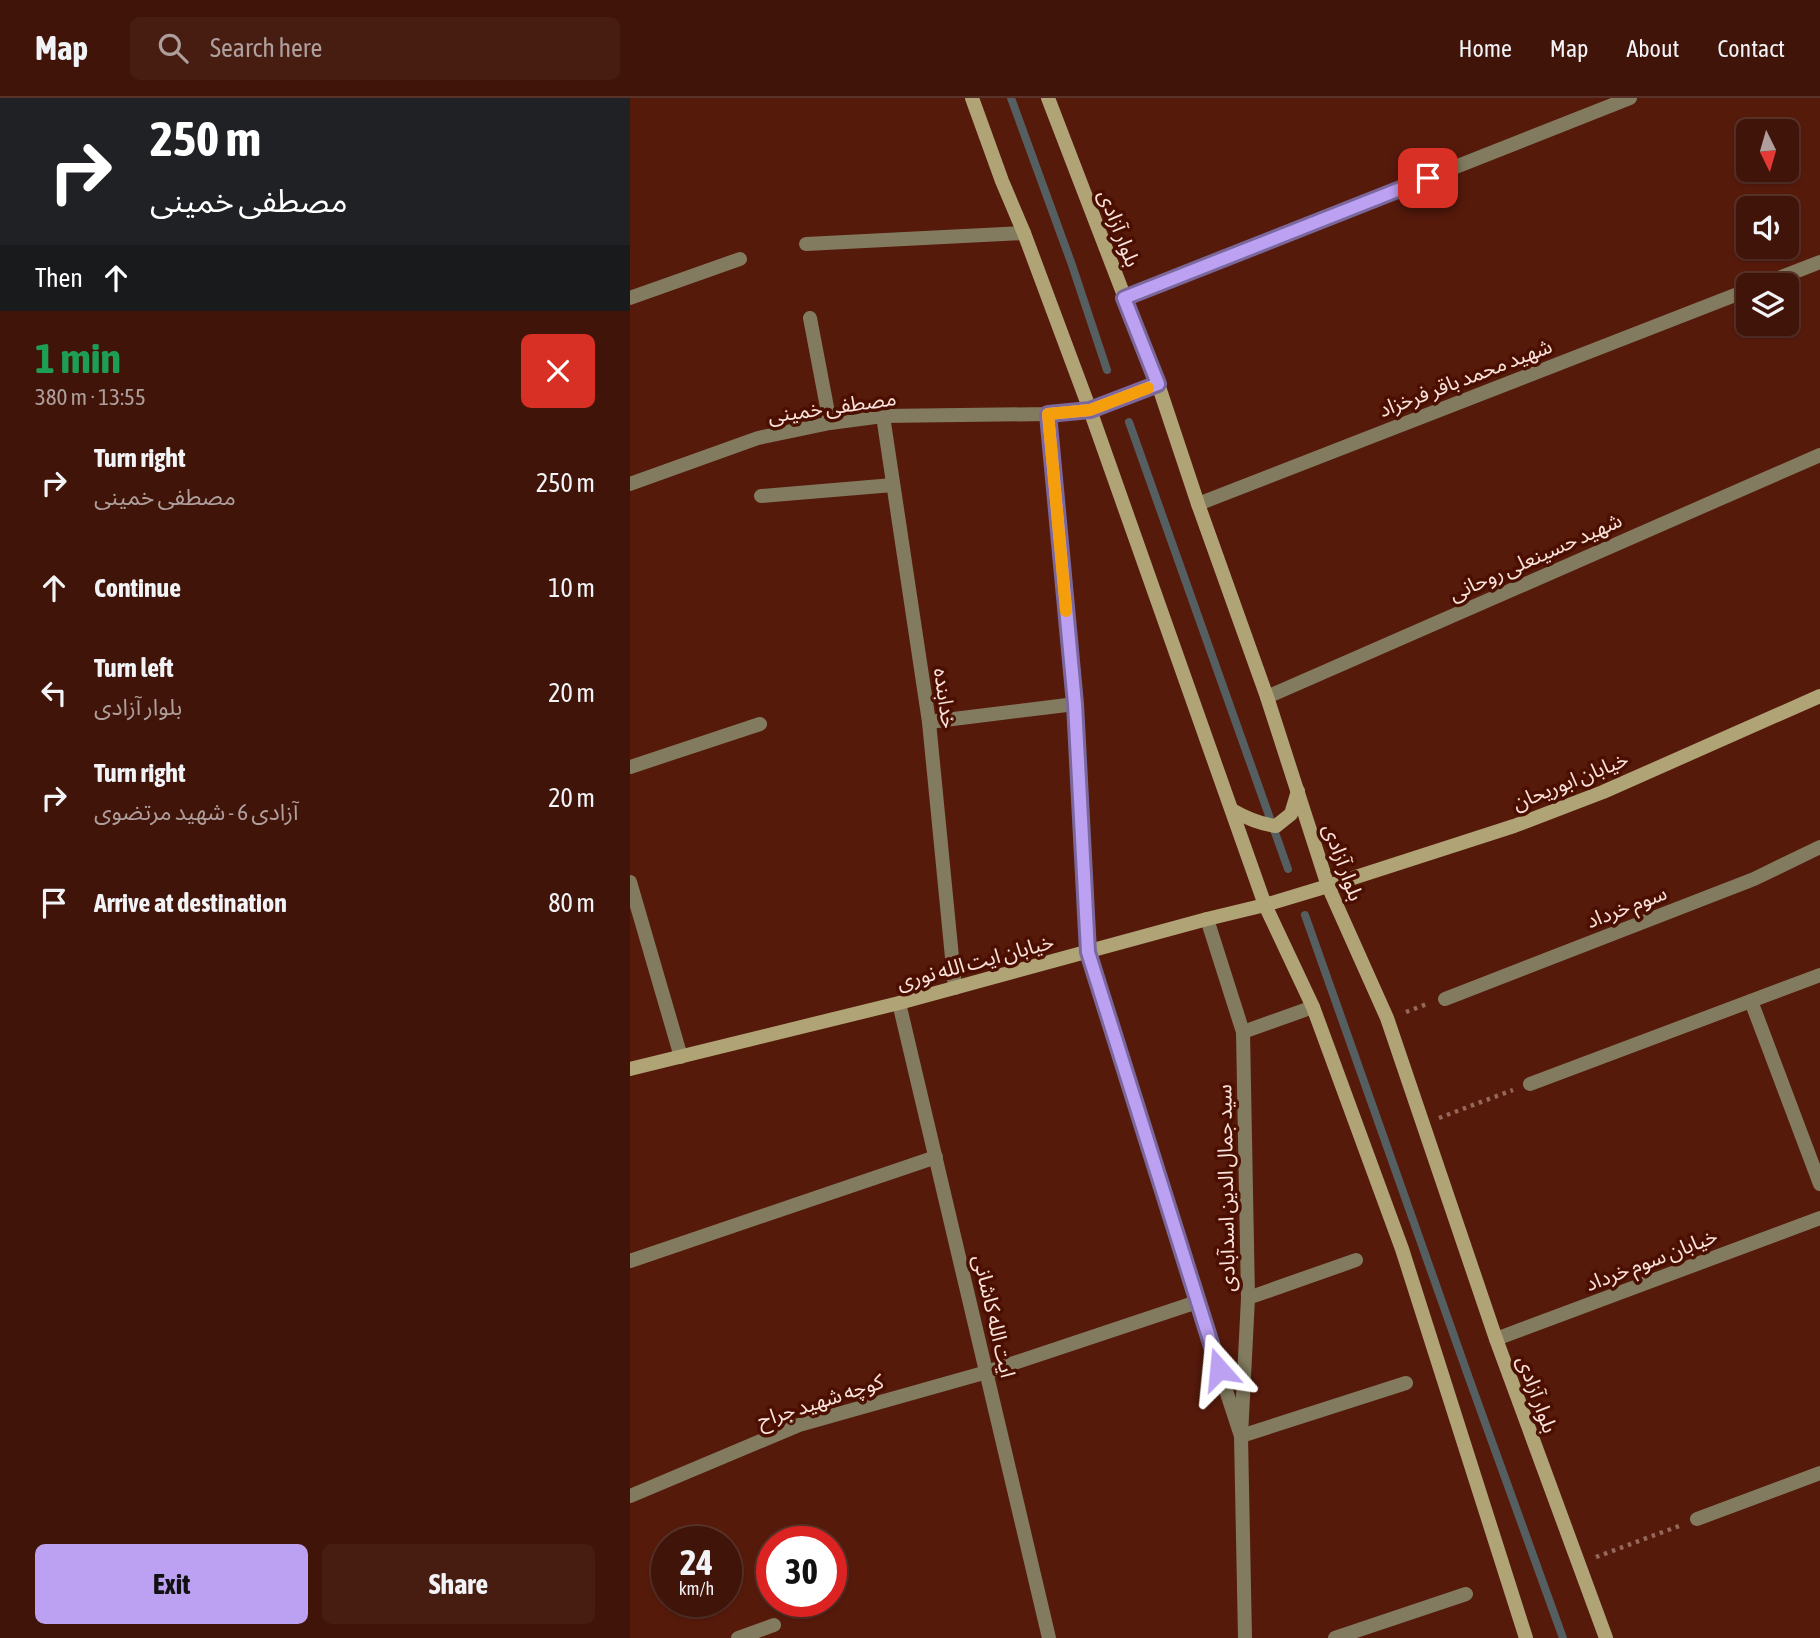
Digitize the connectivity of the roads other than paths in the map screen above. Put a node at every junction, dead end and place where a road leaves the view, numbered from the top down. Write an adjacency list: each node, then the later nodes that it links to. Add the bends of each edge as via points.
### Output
1 (972, 98): 4 (main road)
2 (1048, 98): 11 (main road, بلوار آزادی)
3 (1630, 98): 11 (street)
4 (1024, 233): 5 (street); 14 (main road)
5 (806, 244)
6 (740, 259): 10 (street)
7 (1820, 262): 8 (street)
8 (1792, 273)
9 (1736, 295): 22 (street, شهید محمد باقر فرخزاد)
10 (630, 298)
11 (1124, 298): 13 (main road, بلوار آزادی)
12 (810, 318): 17 (street)
13 (1158, 384): 14 (street, مصطفی خمینی); 22 (main road, بلوار آزادی)
14 (1090, 410): 15 (street, مصطفی خمینی); 30 (main road)
15 (1048, 414): 16 (street, مصطفی خمینی); 25 (street)
16 (883, 416): 17 (street, مصطفی خمینی); 20 (street, خدابنده)
17 (830, 423): 19 (street, مصطفی خمینی, via 758,439)
18 (1820, 455): 23 (street, شهید حسینعلی روحانی)
19 (630, 484)
20 (893, 485): 21 (street); 26 (street, خدابنده)
21 (761, 496)
22 (1198, 504): 23 (main road, بلوار آزادی)
23 (1267, 696): 29 (main road, بلوار آزادی)
24 (1820, 696): 33 (main road, خیابان ابوریحان, via 1603,792)
25 (1075, 704): 26 (street); 36 (street)
26 (929, 722): 38 (street, خدابنده)
27 (760, 724): 28 (street)
28 (630, 767)
29 (1298, 791): 30 (main road, via 1291,814 1276,826); 33 (main road, بلوار آزادی)
30 (1231, 810): 34 (main road)
31 (1820, 847): 39 (street, سوم خرداد, via 1754,879)
32 (630, 883): 44 (street)
33 (1328, 886): 34 (main road, خیابان ایت الله نوری); 54 (main road, بلوار آزادی, via 1387,1018)
34 (1265, 905): 35 (main road, خیابان ایت الله نوری); 42 (main road)
35 (1207, 919): 36 (main road, خیابان ایت الله نوری); 43 (street, سید جمال الدین اسدآبادی)
36 (1088, 952): 38 (main road, خیابان ایت الله نوری); 53 (street)
37 (1820, 975): 40 (street)
38 (955, 988): 41 (main road, خیابان ایت الله نوری)
39 (1445, 999)
40 (1751, 1001): 46 (street); 48 (street)
41 (899, 1003): 44 (main road, خیابان ایت الله نوری); 47 (street, ایت الله کاشانی)
42 (1313, 1007): 43 (street); 67 (main road, via 1402,1249)
43 (1243, 1032): 52 (street, سید جمال الدین اسدآبادی)
44 (681, 1057): 45 (main road, خیابان ایت الله نوری)
45 (630, 1069)
46 (1530, 1084)
47 (936, 1157): 51 (street); 55 (street, ایت الله کاشانی)
48 (1820, 1184)
49 (1820, 1218): 54 (street, خیابان سوم خرداد)
50 (1356, 1260): 52 (street)
51 (630, 1261)
52 (1248, 1298): 57 (street, سید جمال الدین اسدآبادی)
53 (1197, 1303): 55 (street, کوچه شهید جراح); 57 (street)
54 (1496, 1339): 68 (main road, بلوار آزادی)
55 (987, 1372): 59 (street, کوچه شهید جراح, via 799,1425); 64 (street, ایت الله کاشانی)
56 (1406, 1383): 57 (street)
57 (1241, 1436): 65 (street, سید جمال الدین اسدآبادی)
58 (1820, 1473): 60 (street)
59 (630, 1496)
60 (1697, 1519)
61 (1466, 1594): 66 (street)
62 (774, 1625): 63 (street)
63 (737, 1638)
64 (1049, 1638)
65 (1245, 1638)
66 (1335, 1638)
67 (1526, 1638)
68 (1606, 1638)

